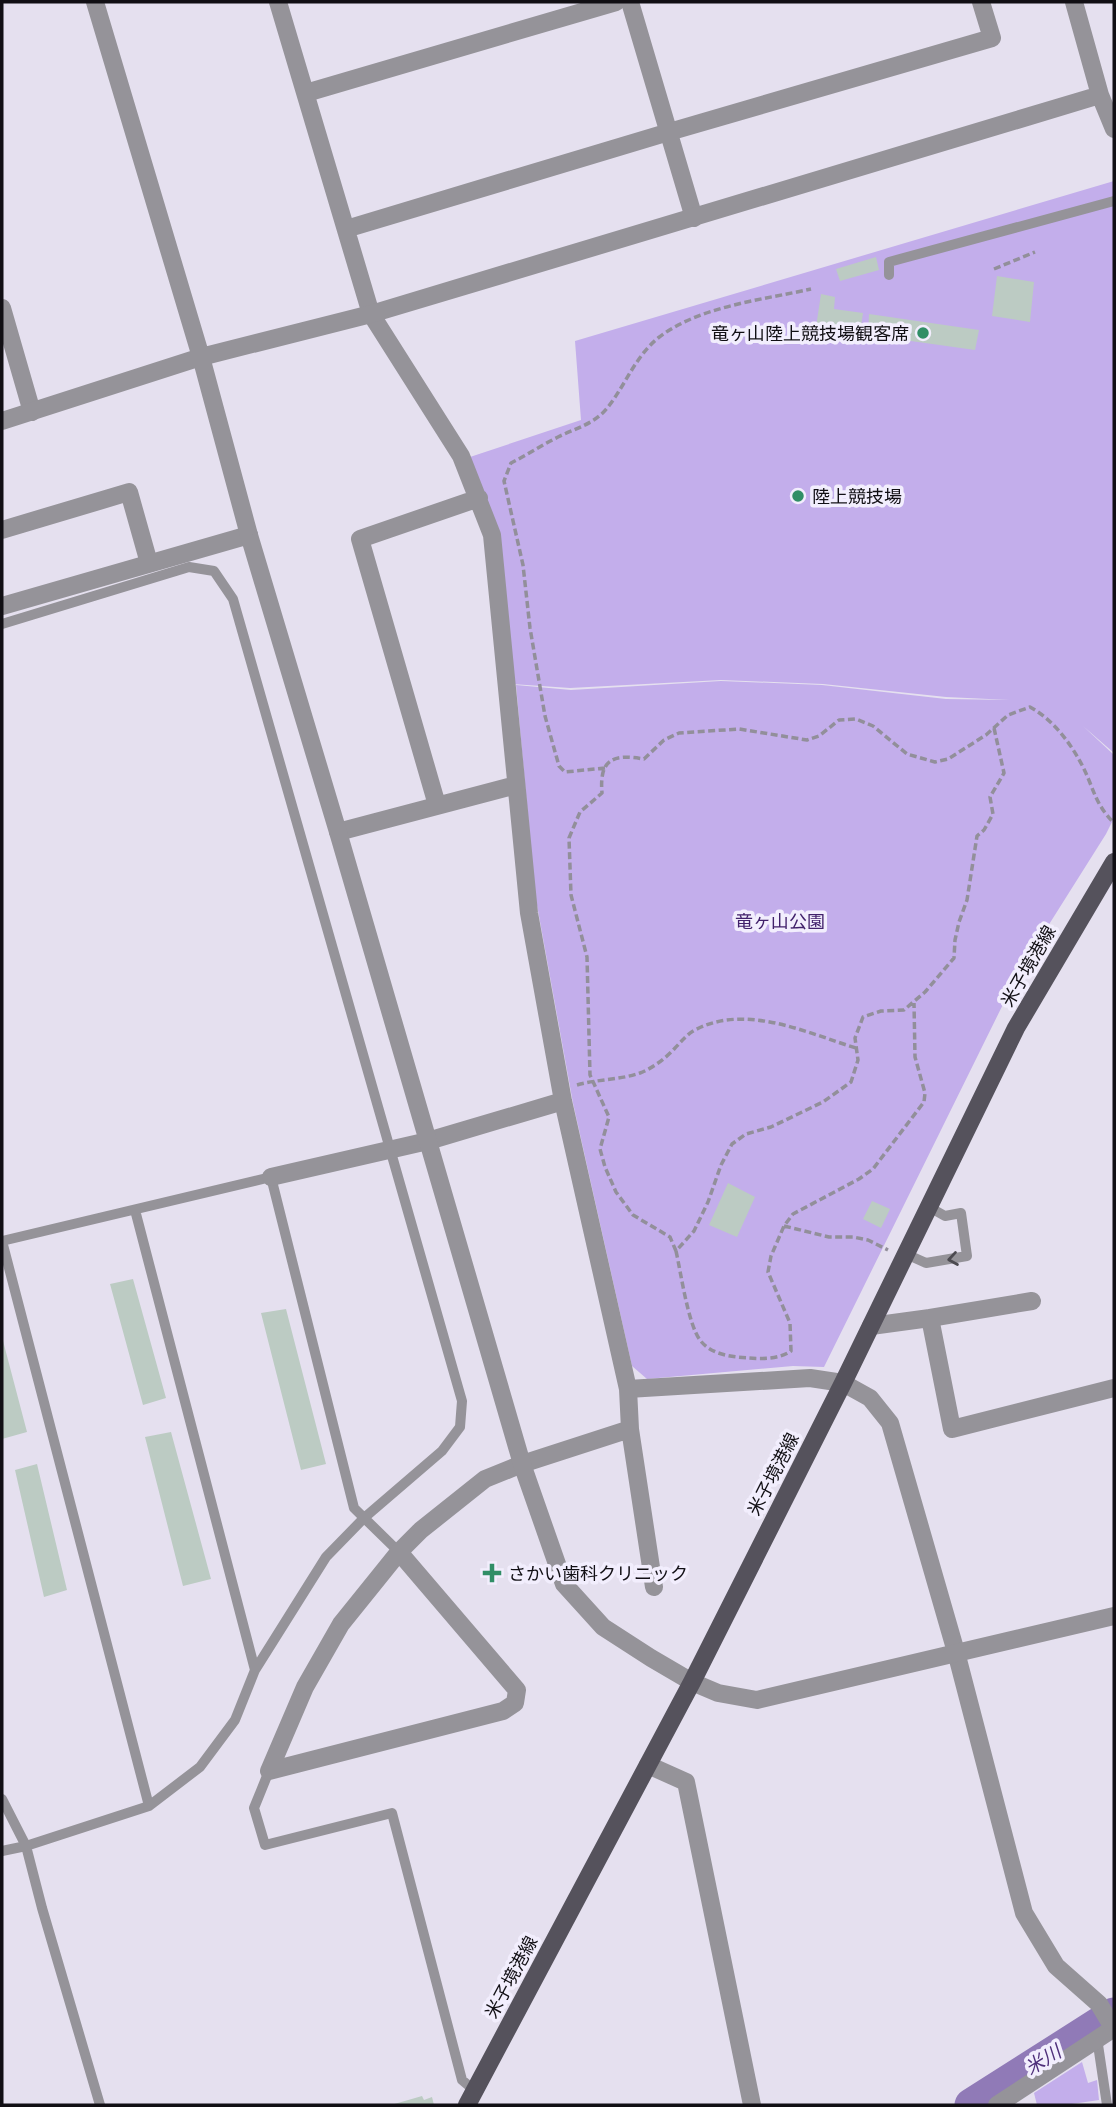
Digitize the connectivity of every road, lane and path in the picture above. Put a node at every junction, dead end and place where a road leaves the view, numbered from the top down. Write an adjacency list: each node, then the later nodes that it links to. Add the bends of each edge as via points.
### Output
1 (95, 2): 21 (street)
2 (278, 2): 7 (street)
3 (616, 2): 7 (street)
4 (630, 2): 10 (street)
5 (981, 2): 10 (street, via 992,38)
6 (1074, 2): 8 (street)
7 (306, 93): 13 (street)
8 (1100, 95): 9 (street); 12 (street)
9 (1114, 129)
10 (669, 132): 12 (street); 13 (street)
11 (1114, 201): 16 (lane, via 889,262)
12 (694, 218): 19 (street)
13 (346, 229): 19 (street)
14 (1035, 252): 15 (path)
15 (994, 269)
16 (889, 275)
17 (811, 289): 31 (path, via 706,312 682,324 637,360 608,408 591,424 511,463 504,481 523,565 545,716 559,766 565,772)
18 (2, 307): 20 (street)
19 (371, 314): 21 (street); 24 (street, via 461,456)
20 (5, 331): 22 (street)
21 (201, 357): 22 (street); 26 (street)
22 (32, 412): 23 (street)
23 (2, 421)
24 (479, 498): 32 (street, via 492,534); 33 (street, via 360,539)
25 (2, 530): 27 (street, via 129,492)
26 (248, 535): 27 (street); 35 (street)
27 (149, 563): 28 (street)
28 (2, 606)
29 (2, 624): 42 (lane, via 189,567 214,571 233,598)
30 (994, 728): 31 (path, via 948,759 935,762 907,754 873,726 856,719 839,720 807,740 739,729 679,733 664,740 644,760 613,758); 34 (path, via 1008,715 1030,707 1046,718 1081,763 1102,811); 37 (path, via 1004,773 990,797 993,814 977,836 954,958)
31 (605, 768): 39 (path, via 602,793 580,812 569,838 570,895 587,957)
32 (516, 785): 33 (street); 40 (street, via 529,913)
33 (437, 805): 35 (street)
34 (1114, 823)
35 (338, 832): 41 (street)
36 (1114, 862): 44 (main road, 米子境港線, via 1016,1028)
37 (914, 1002): 38 (path, via 904,1010 863,1017); 46 (path, via 915,1057 924,1101 873,1169 793,1214)
38 (856, 1048): 39 (path, via 765,1020 726,1021 684,1037 664,1059 642,1072); 49 (path, via 858,1060 851,1082 823,1102 732,1144 694,1231)
39 (592, 1080): 40 (path); 49 (path, via 609,1117 600,1149 616,1192 633,1215 670,1237)
40 (562, 1095): 41 (street); 56 (street)
41 (428, 1141): 42 (street); 58 (street)
42 (391, 1150): 43 (street); 59 (lane, via 462,1401 460,1427 442,1451)
43 (271, 1177): 45 (lane); 59 (lane, via 354,1508)
44 (929, 1207): 50 (main road, 米子境港線); 50 (lane, one-way to 50, via 945,1216 961,1213 967,1256 926,1263)
45 (135, 1210): 47 (lane); 64 (lane)
46 (784, 1226): 48 (path, via 860,1239); 49 (path, via 768,1272 790,1323 791,1351 785,1355 727,1356 701,1341)
47 (2, 1241): 69 (lane)
48 (888, 1250)
49 (676, 1251)
50 (906, 1254): 53 (main road, 米子境港線)
51 (1032, 1301): 52 (street)
52 (930, 1318): 53 (street); 55 (street, via 952,1429)
53 (871, 1326): 54 (main road, 米子境港線)
54 (843, 1383): 56 (street, via 810,1378); 63 (street, via 870,1398 890,1423); 65 (main road, 米子境港線)
55 (1114, 1388)
56 (628, 1390): 57 (street)
57 (631, 1429): 58 (street); 61 (street)
58 (522, 1464): 60 (street, via 485,1479); 65 (street, via 564,1584 603,1627)
59 (364, 1518): 60 (lane); 64 (lane, via 326,1557)
60 (398, 1552): 67 (street, via 335,1635 305,1687); 67 (street, via 517,1690 515,1703 503,1711)
61 (654, 1587)
62 (1114, 1616): 63 (street)
63 (956, 1652): 65 (street, via 757,1700 718,1693); 72 (street, via 1024,1913 1056,1966 1099,2004)
64 (255, 1670): 69 (lane, via 234,1720 200,1767)
65 (692, 1682): 66 (main road, 米子境港線)
66 (648, 1765): 74 (main road, 米子境港線); 77 (street, via 686,1782)
67 (269, 1771): 74 (lane, via 254,1808 265,1845 392,1813 462,2080)
68 (2, 1799): 70 (lane)
69 (149, 1806): 70 (lane)
70 (26, 1846): 71 (lane); 76 (lane)
71 (2, 1851)
72 (1114, 2028): 73 (street)
73 (1097, 2038): 75 (street); 79 (lane)
74 (471, 2098)
75 (1017, 2098): 78 (street)
76 (100, 2105)
77 (752, 2105)
78 (997, 2105)
79 (1107, 2105)

